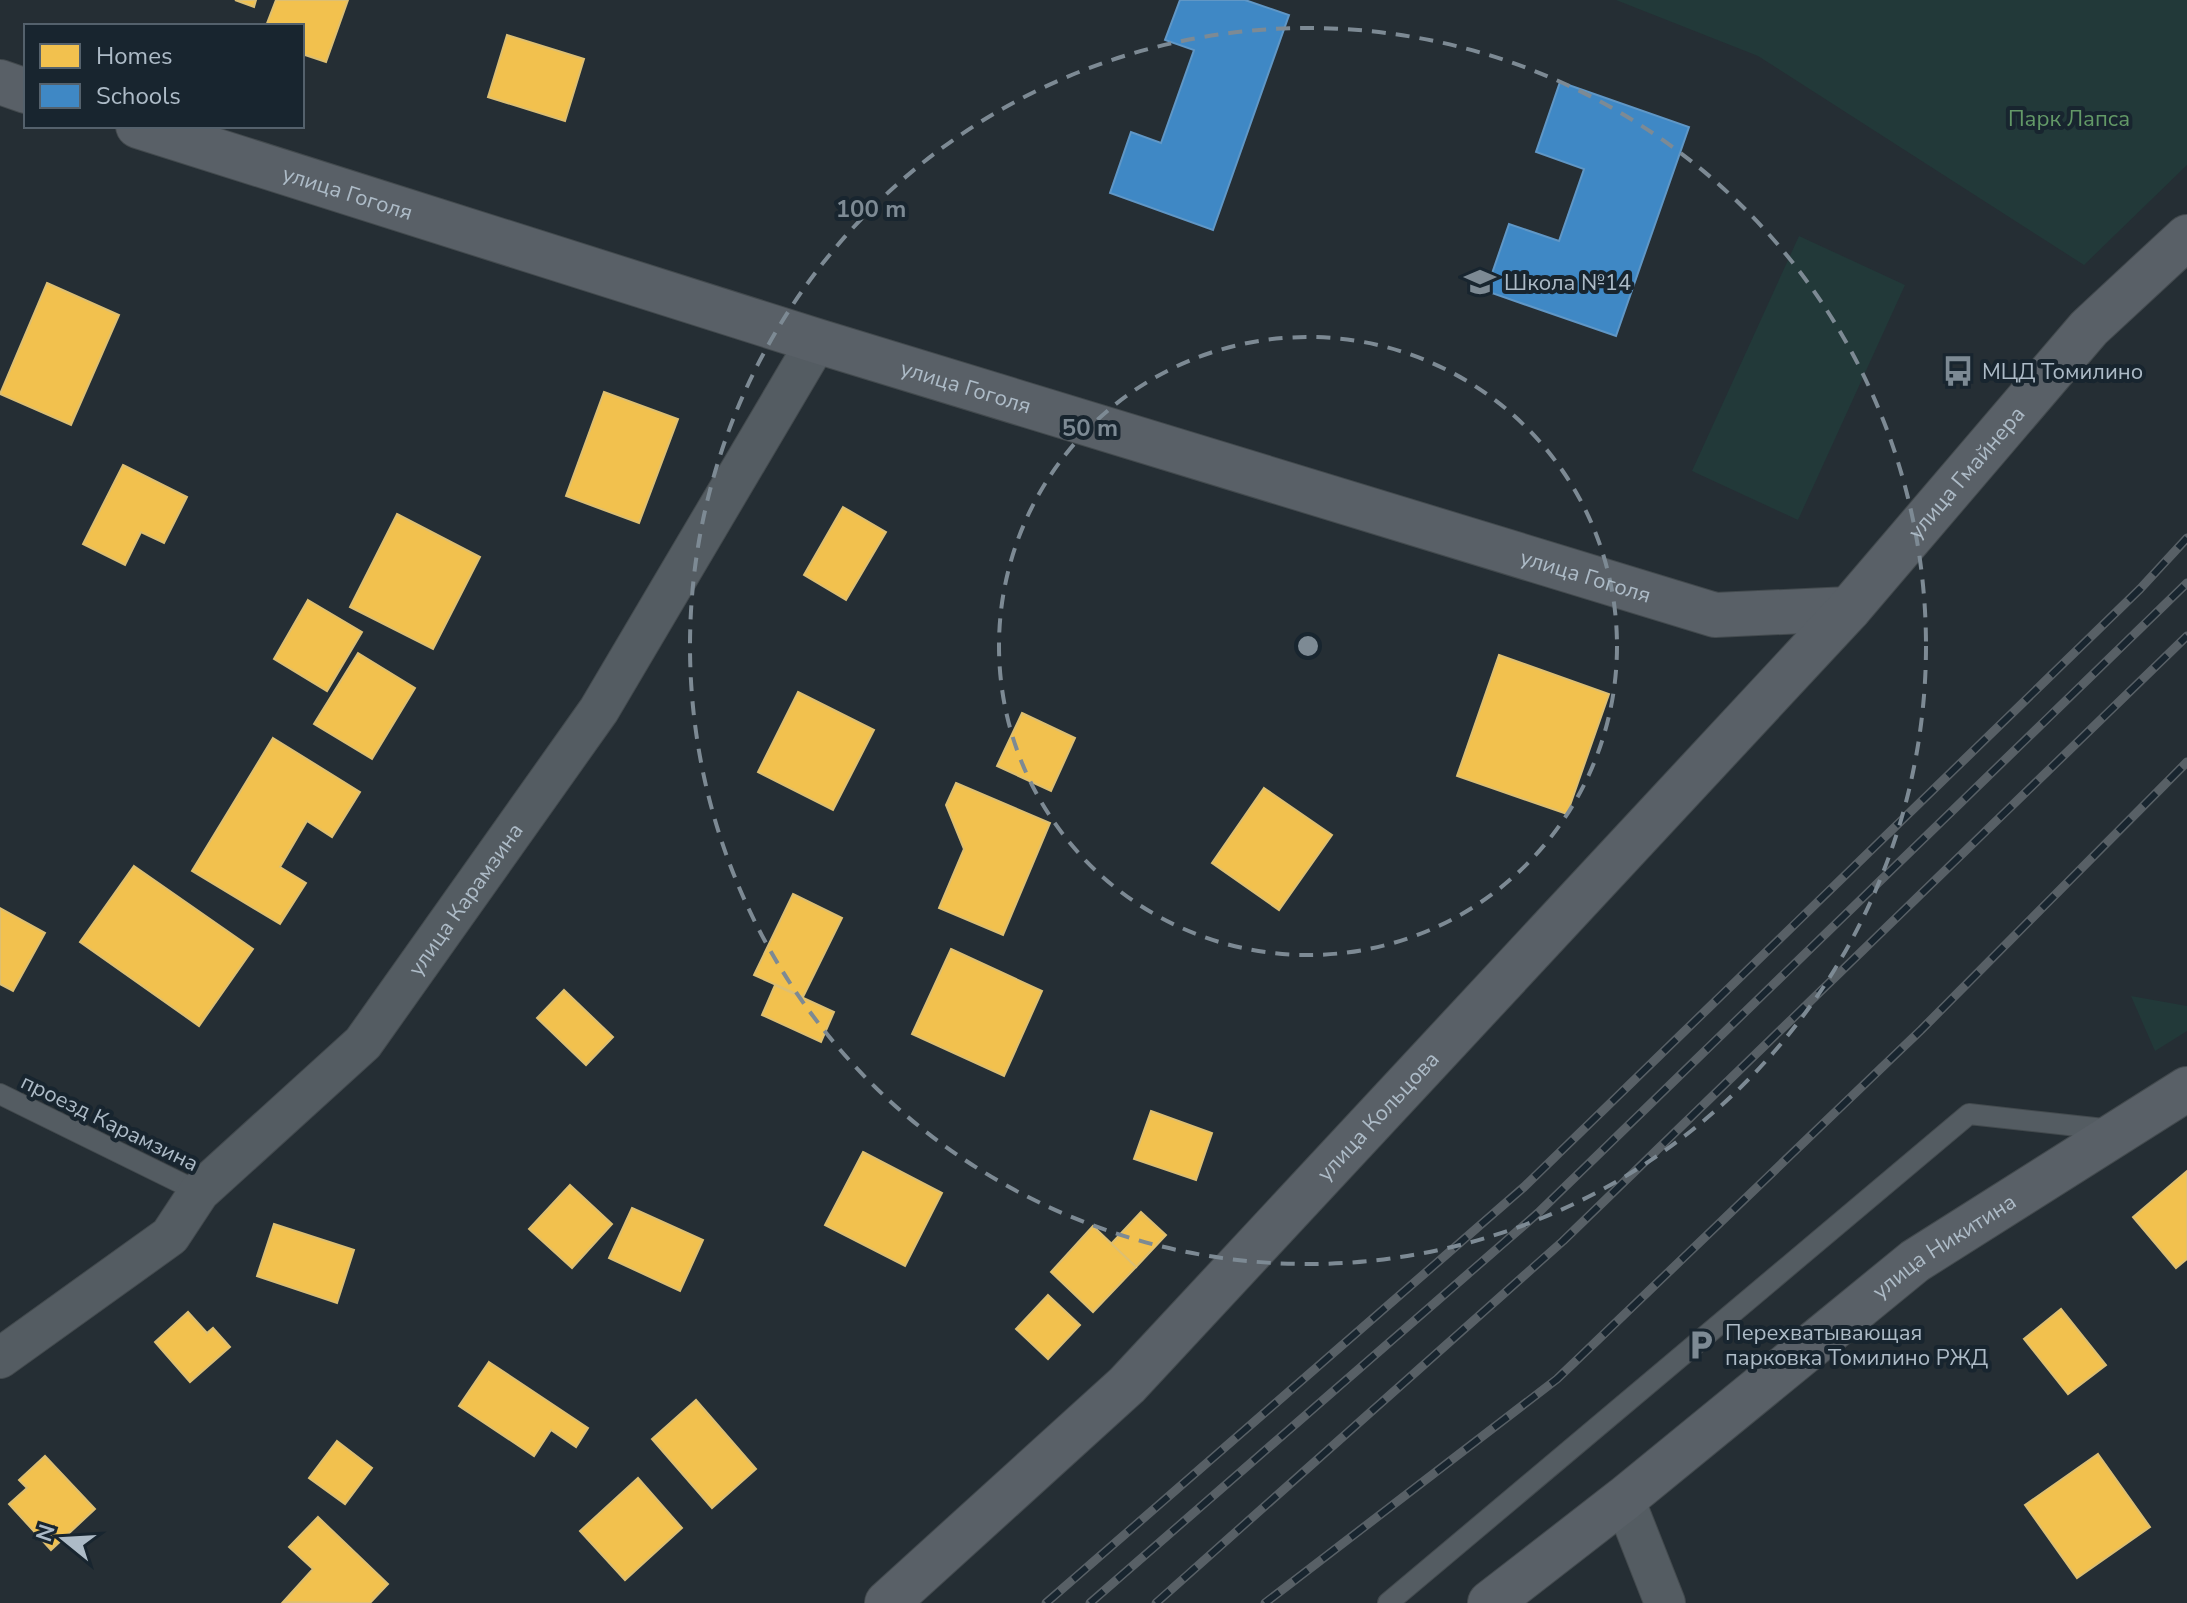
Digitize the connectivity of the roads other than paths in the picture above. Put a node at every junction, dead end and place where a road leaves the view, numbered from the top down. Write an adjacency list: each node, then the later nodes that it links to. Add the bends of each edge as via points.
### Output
1 (0, 82): 2 (street)
2 (24, 90)
3 (144, 128): 5 (street, улица Гоголя)
4 (2187, 237): 6 (street, улица Гмайнера, via 2089,328)
5 (817, 341): 6 (street, улица Гоголя, via 1715,615); 10 (street, улица Карамзина, via 599,710 363,1043)
6 (1849, 609): 13 (street, улица Кольцова, via 1127,1385)
7 (2187, 1089): 9 (street, улица Никитина)
8 (0, 1094): 10 (lane, проезд Карамзина)
9 (2121, 1131): 12 (street, улица Никитина, via 1915,1261); 14 (lane, via 1969,1114)
10 (199, 1192): 11 (street, улица Карамзина, via 170,1236)
11 (0, 1358)
12 (1624, 1499): 15 (street, улица Никитина); 16 (street)
13 (887, 1603)
14 (1388, 1603)
15 (1490, 1603)
16 (1665, 1603)

